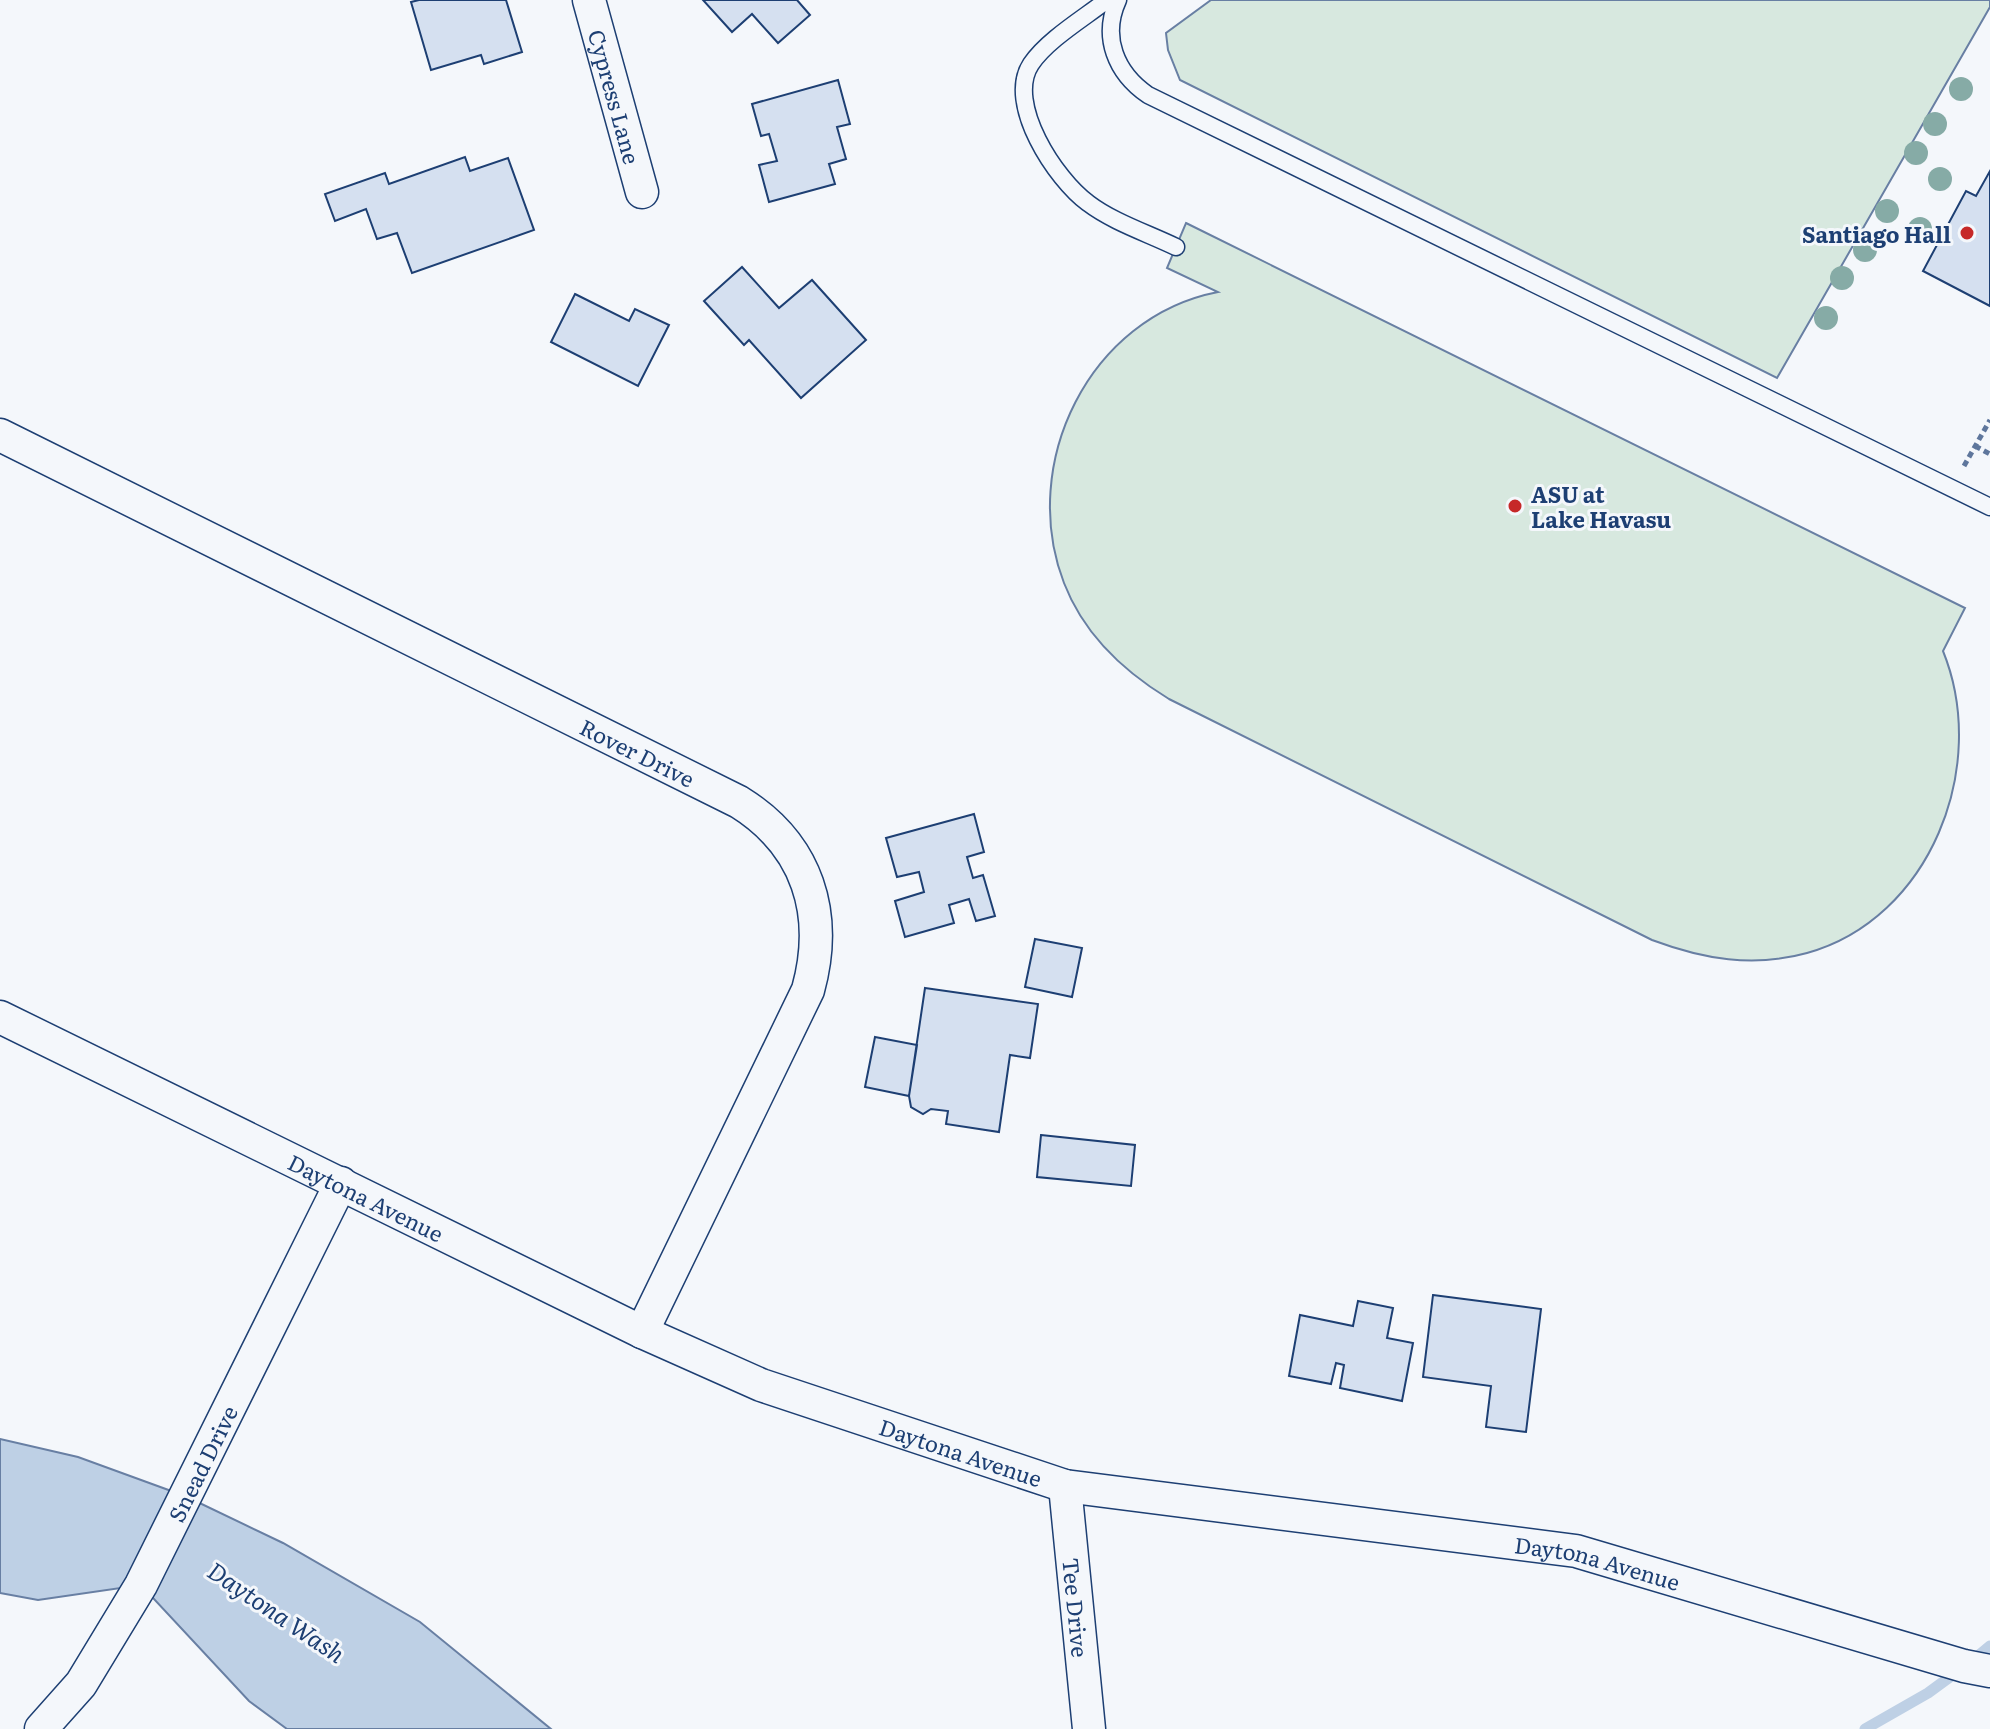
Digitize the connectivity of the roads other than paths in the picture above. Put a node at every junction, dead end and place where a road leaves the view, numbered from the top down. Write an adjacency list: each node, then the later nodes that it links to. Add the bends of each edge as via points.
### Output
1 (589, 0): 4 (street, Cypress Lane)
2 (1107, 0): 5 (lane, via 1030,66 1028,115 1042,147 1073,191 1097,209)
3 (1118, 0): 7 (lane, via 1111,26 1115,56 1125,75 1148,95)
4 (642, 192)
5 (1176, 247)
6 (0, 435): 10 (street, Rover Drive, via 739,802 770,825 794,855 816,914 808,990)
7 (1990, 507)
8 (0, 1017): 9 (street, Daytona Avenue)
9 (341, 1183): 10 (street, Daytona Avenue); 13 (street, Snead Drive, via 141,1585 81,1684)
10 (642, 1332): 11 (street, Daytona Avenue, via 761,1385)
11 (1065, 1486): 12 (street, Daytona Avenue, via 1576,1551); 14 (street, Tee Drive)
12 (1990, 1671)
13 (41, 1729)
14 (1089, 1729)

